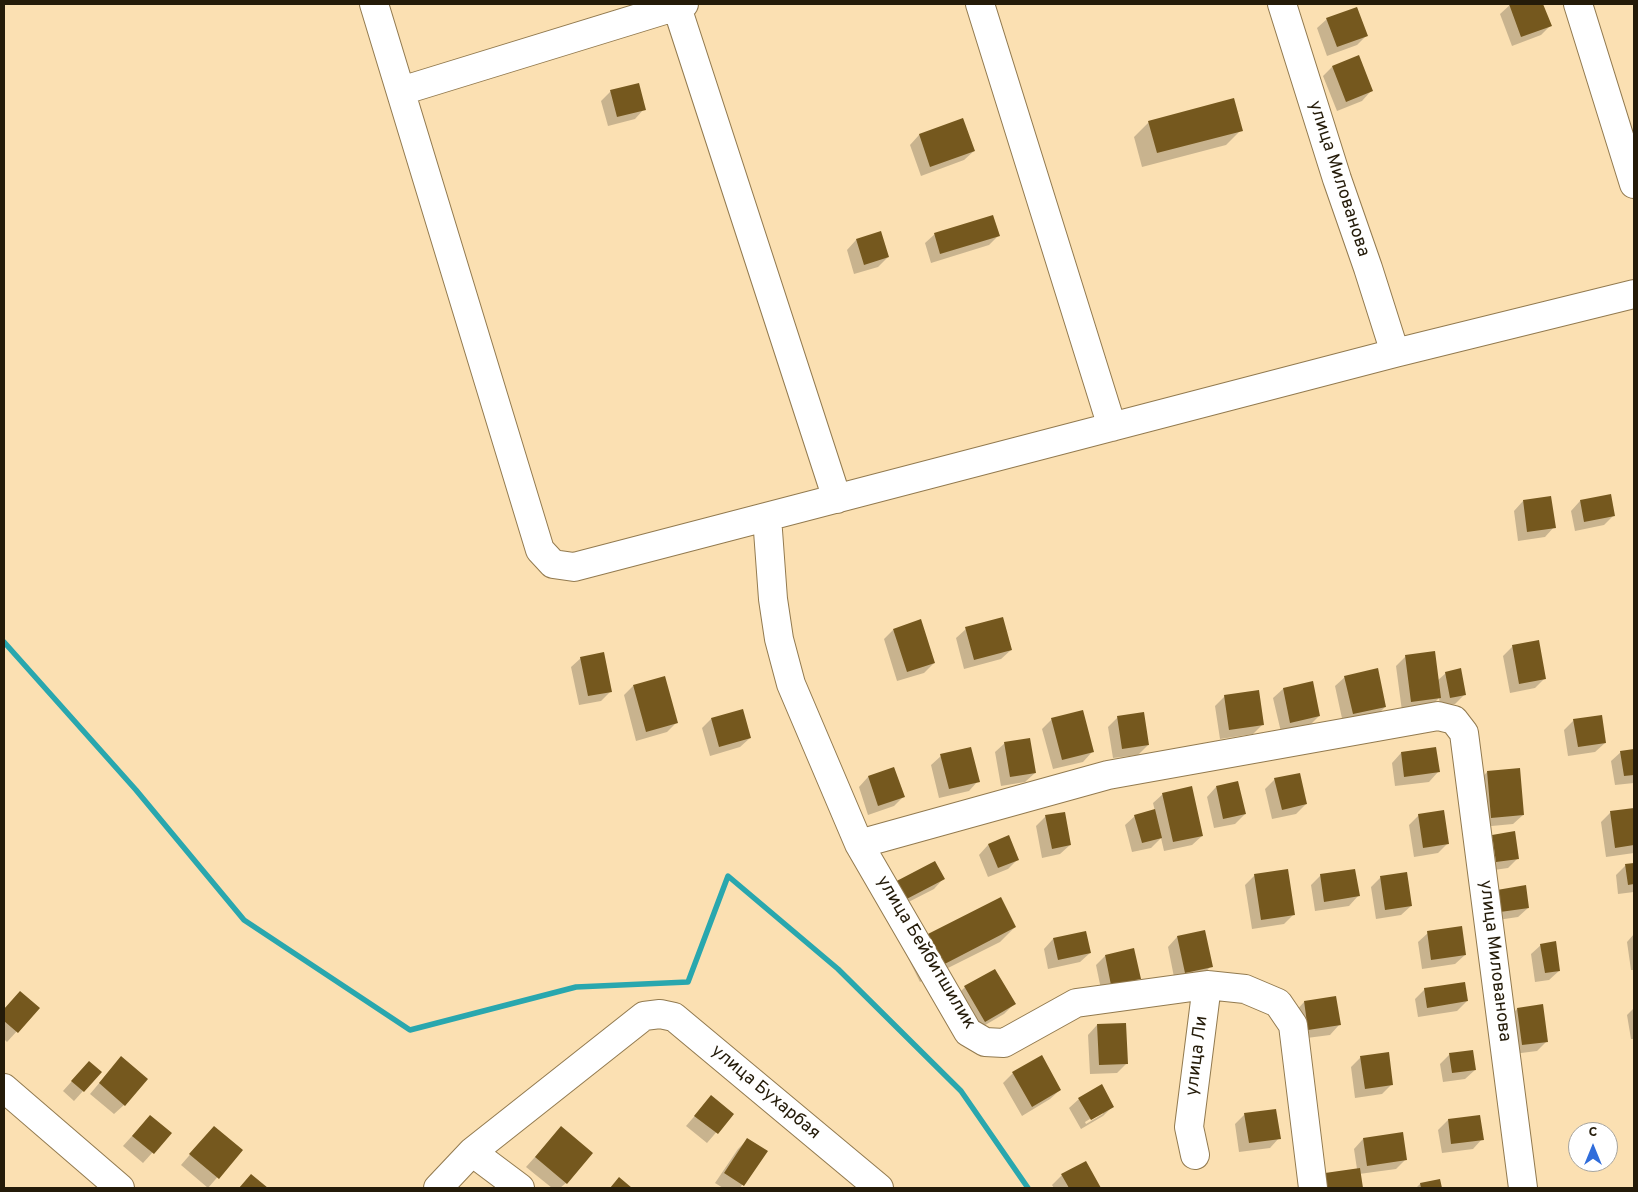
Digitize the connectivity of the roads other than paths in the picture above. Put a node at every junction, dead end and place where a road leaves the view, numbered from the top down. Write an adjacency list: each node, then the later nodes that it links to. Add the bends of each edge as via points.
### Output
1 (374, 4): 6 (street)
2 (679, 4): 6 (street); 11 (street)
3 (980, 4): 10 (street)
4 (1282, 4): 9 (street, улица Милованова)
5 (1578, 4): 7 (street)
6 (401, 91): 12 (street, via 540,550 552,564 574,567)
7 (1634, 184)
8 (1634, 294): 9 (street)
9 (1395, 353): 10 (street)
10 (1112, 427): 11 (street)
11 (837, 499): 12 (street)
12 (767, 517): 13 (street, улица Бейбитшилик, via 773,599 791,684)
13 (859, 844): 14 (street, улица Бейбитшилик, via 968,1032 985,1042 1004,1043 1076,1003); 23 (street, улица Милованова, via 1108,775 1438,716 1454,720 1464,733)
14 (1207, 985): 17 (street, улица Ли, via 1180,1131); 22 (street, улица Бейбитшилик, via 1245,988 1278,1003 1293,1025)
15 (4, 1088): 18 (street)
16 (472, 1152): 19 (street); 20 (street); 21 (street, улица Бухарбая, via 644,1016 660,1014 674,1017)
17 (1195, 1155)
18 (120, 1188)
19 (438, 1188)
20 (520, 1188)
21 (879, 1188)
22 (1313, 1188)
23 (1523, 1188)

